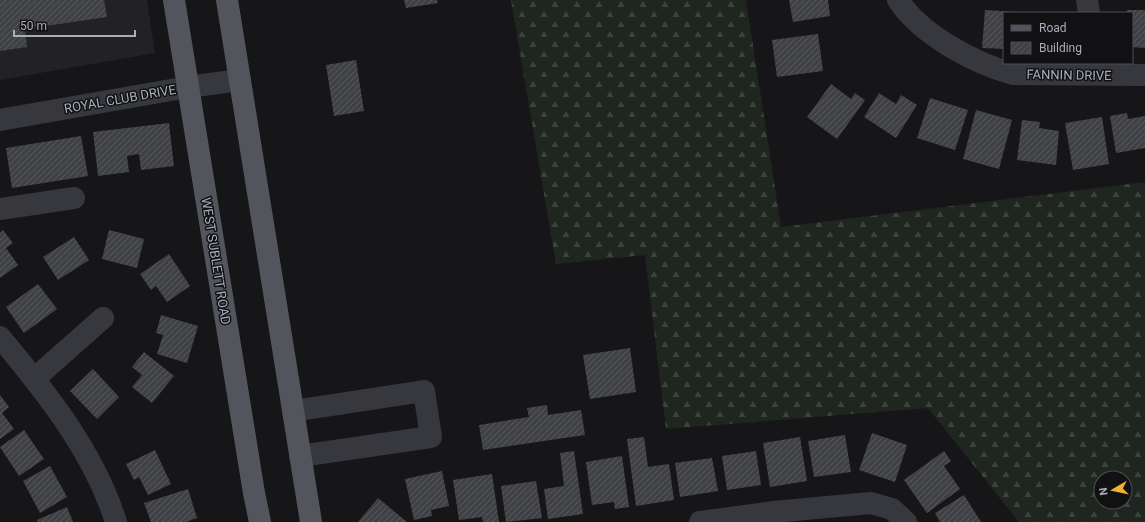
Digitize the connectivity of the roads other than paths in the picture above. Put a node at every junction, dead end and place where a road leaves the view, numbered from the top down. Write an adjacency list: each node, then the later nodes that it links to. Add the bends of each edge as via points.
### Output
1 (174, 0): 9 (main road, WEST SUBLETT ROAD)
2 (227, 0): 8 (main road)
3 (898, 0): 6 (street, FANNIN DRIVE, via 904,10 930,32 960,52 996,69 1014,74)
4 (1087, 0): 5 (street)
5 (1089, 12)
6 (1101, 69): 7 (street, FANNIN DRIVE)
7 (1145, 75)
8 (240, 80): 9 (street, ROYAL CLUB DRIVE); 16 (main road)
9 (188, 87): 10 (street, ROYAL CLUB DRIVE); 19 (main road, WEST SUBLETT ROAD)
10 (0, 120)
11 (74, 198): 12 (street)
12 (0, 210)
13 (103, 318): 15 (street)
14 (0, 337): 15 (street)
15 (34, 378): 18 (street, via 60,413 94,471)
16 (293, 411): 17 (main road); 17 (street, via 424,391 431,437)
17 (300, 456): 20 (main road)
18 (116, 522)
19 (260, 522)
20 (311, 522)
21 (700, 522): 22 (street, via 773,512 871,504 892,509)
22 (906, 522)

